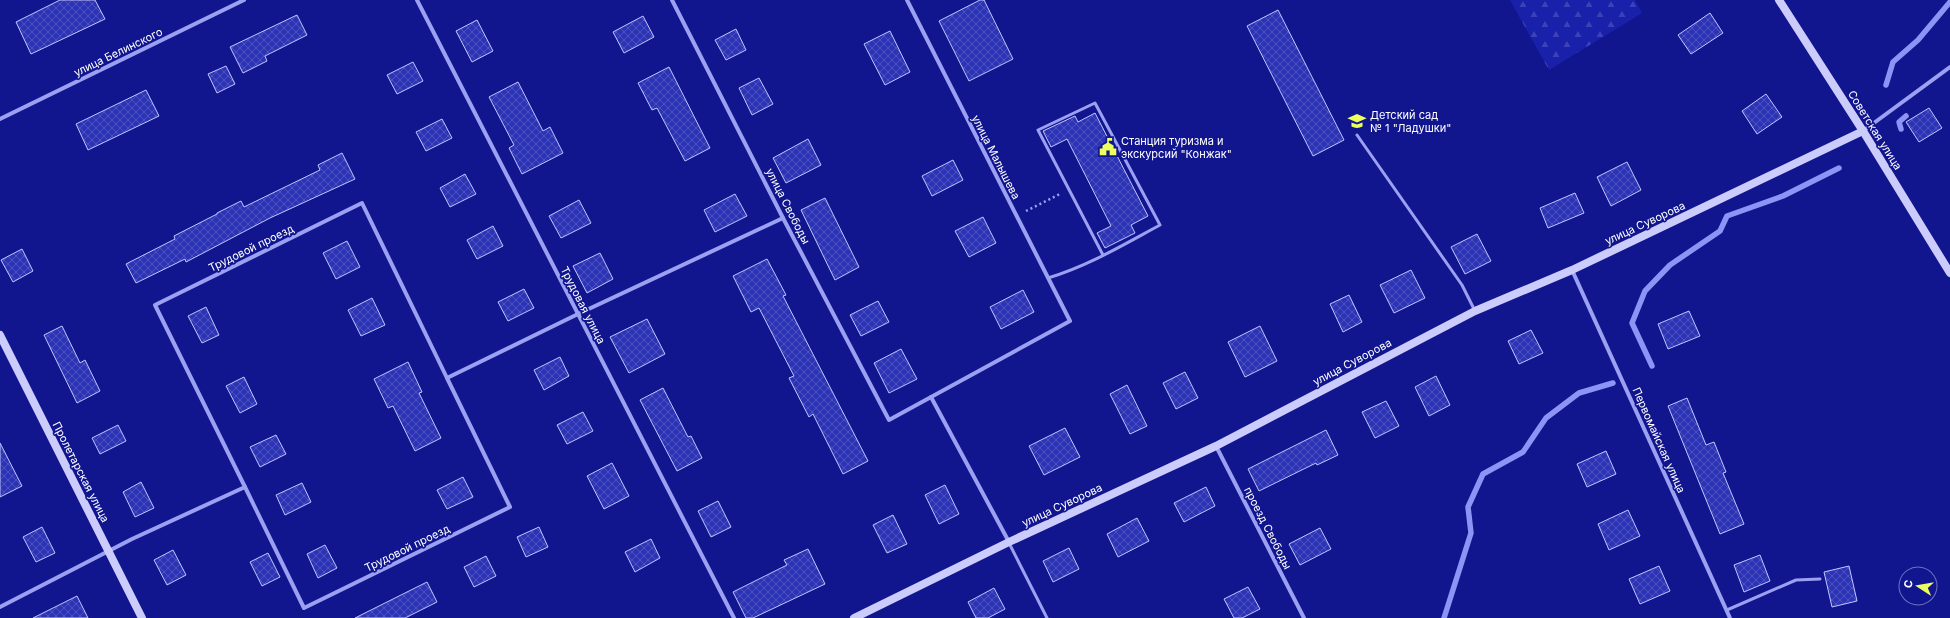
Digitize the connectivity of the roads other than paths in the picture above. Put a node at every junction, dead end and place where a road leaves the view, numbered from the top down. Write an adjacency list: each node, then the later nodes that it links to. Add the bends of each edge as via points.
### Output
1 (244, 0): 7 (street, улица Белинского)
2 (417, 0): 16 (street, Трудовая улица)
3 (672, 0): 10 (street, улица Свободы)
4 (906, 0): 14 (street, улица Малышева)
5 (1779, 0): 8 (main road, Советская улица)
6 (1950, 67): 8 (street)
7 (0, 119)
8 (1863, 131): 12 (main road, улица Суворова); 13 (main road, Советская улица)
9 (1357, 135): 15 (lane, via 1462,285)
10 (783, 218): 16 (street); 19 (street, улица Свободы, via 889,420)
11 (1104, 255): 11 (lane, via 1160,225 1095,103 1038,130); 14 (lane)
12 (1572, 270): 15 (main road, улица Суворова); 26 (street, Первомайская улица)
13 (1950, 273)
14 (1048, 278): 19 (street, улица Малышева, via 1070,321)
15 (1475, 311): 20 (main road, улица Суворова)
16 (578, 314): 18 (street); 28 (street, Трудовая улица)
17 (0, 335): 23 (main road, Пролетарская улица)
18 (447, 378): 21 (street, Трудовой проезд, via 510,507 304,608); 21 (street, Трудовой проезд, via 362,203 155,305)
19 (931, 397): 22 (street)
20 (1216, 446): 22 (main road, улица Суворова); 31 (street, проезд Свободы)
21 (245, 487): 23 (street)
22 (1009, 542): 29 (main road, улица Суворова); 30 (lane)
23 (109, 552): 25 (street); 27 (main road, Пролетарская улица)
24 (1820, 579): 26 (lane, via 1796,580)
25 (0, 607)
26 (1726, 610): 32 (street, Первомайская улица)
27 (142, 618)
28 (734, 618)
29 (854, 618)
30 (1048, 618)
31 (1304, 618)
32 (1730, 618)

